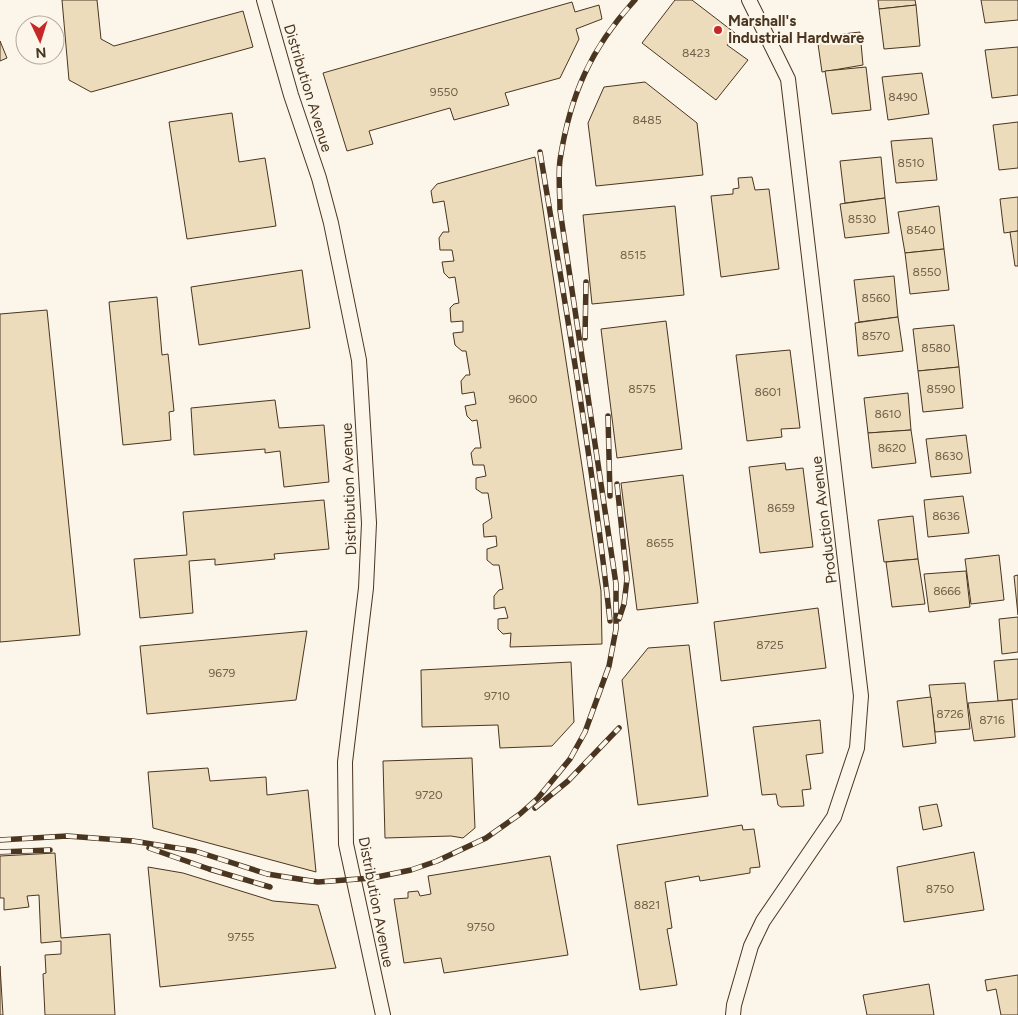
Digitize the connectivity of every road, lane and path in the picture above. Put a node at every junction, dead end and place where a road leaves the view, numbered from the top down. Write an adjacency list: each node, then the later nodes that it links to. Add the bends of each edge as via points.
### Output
1 (264, 0): 3 (street, Distribution Avenue, via 331,223 359,360 369,523 366,588 345,762 346,844)
2 (749, 0): 4 (street, Production Avenue, via 788,79 861,696 857,748 834,817 764,921 751,946)
3 (383, 1015)
4 (733, 1015)

